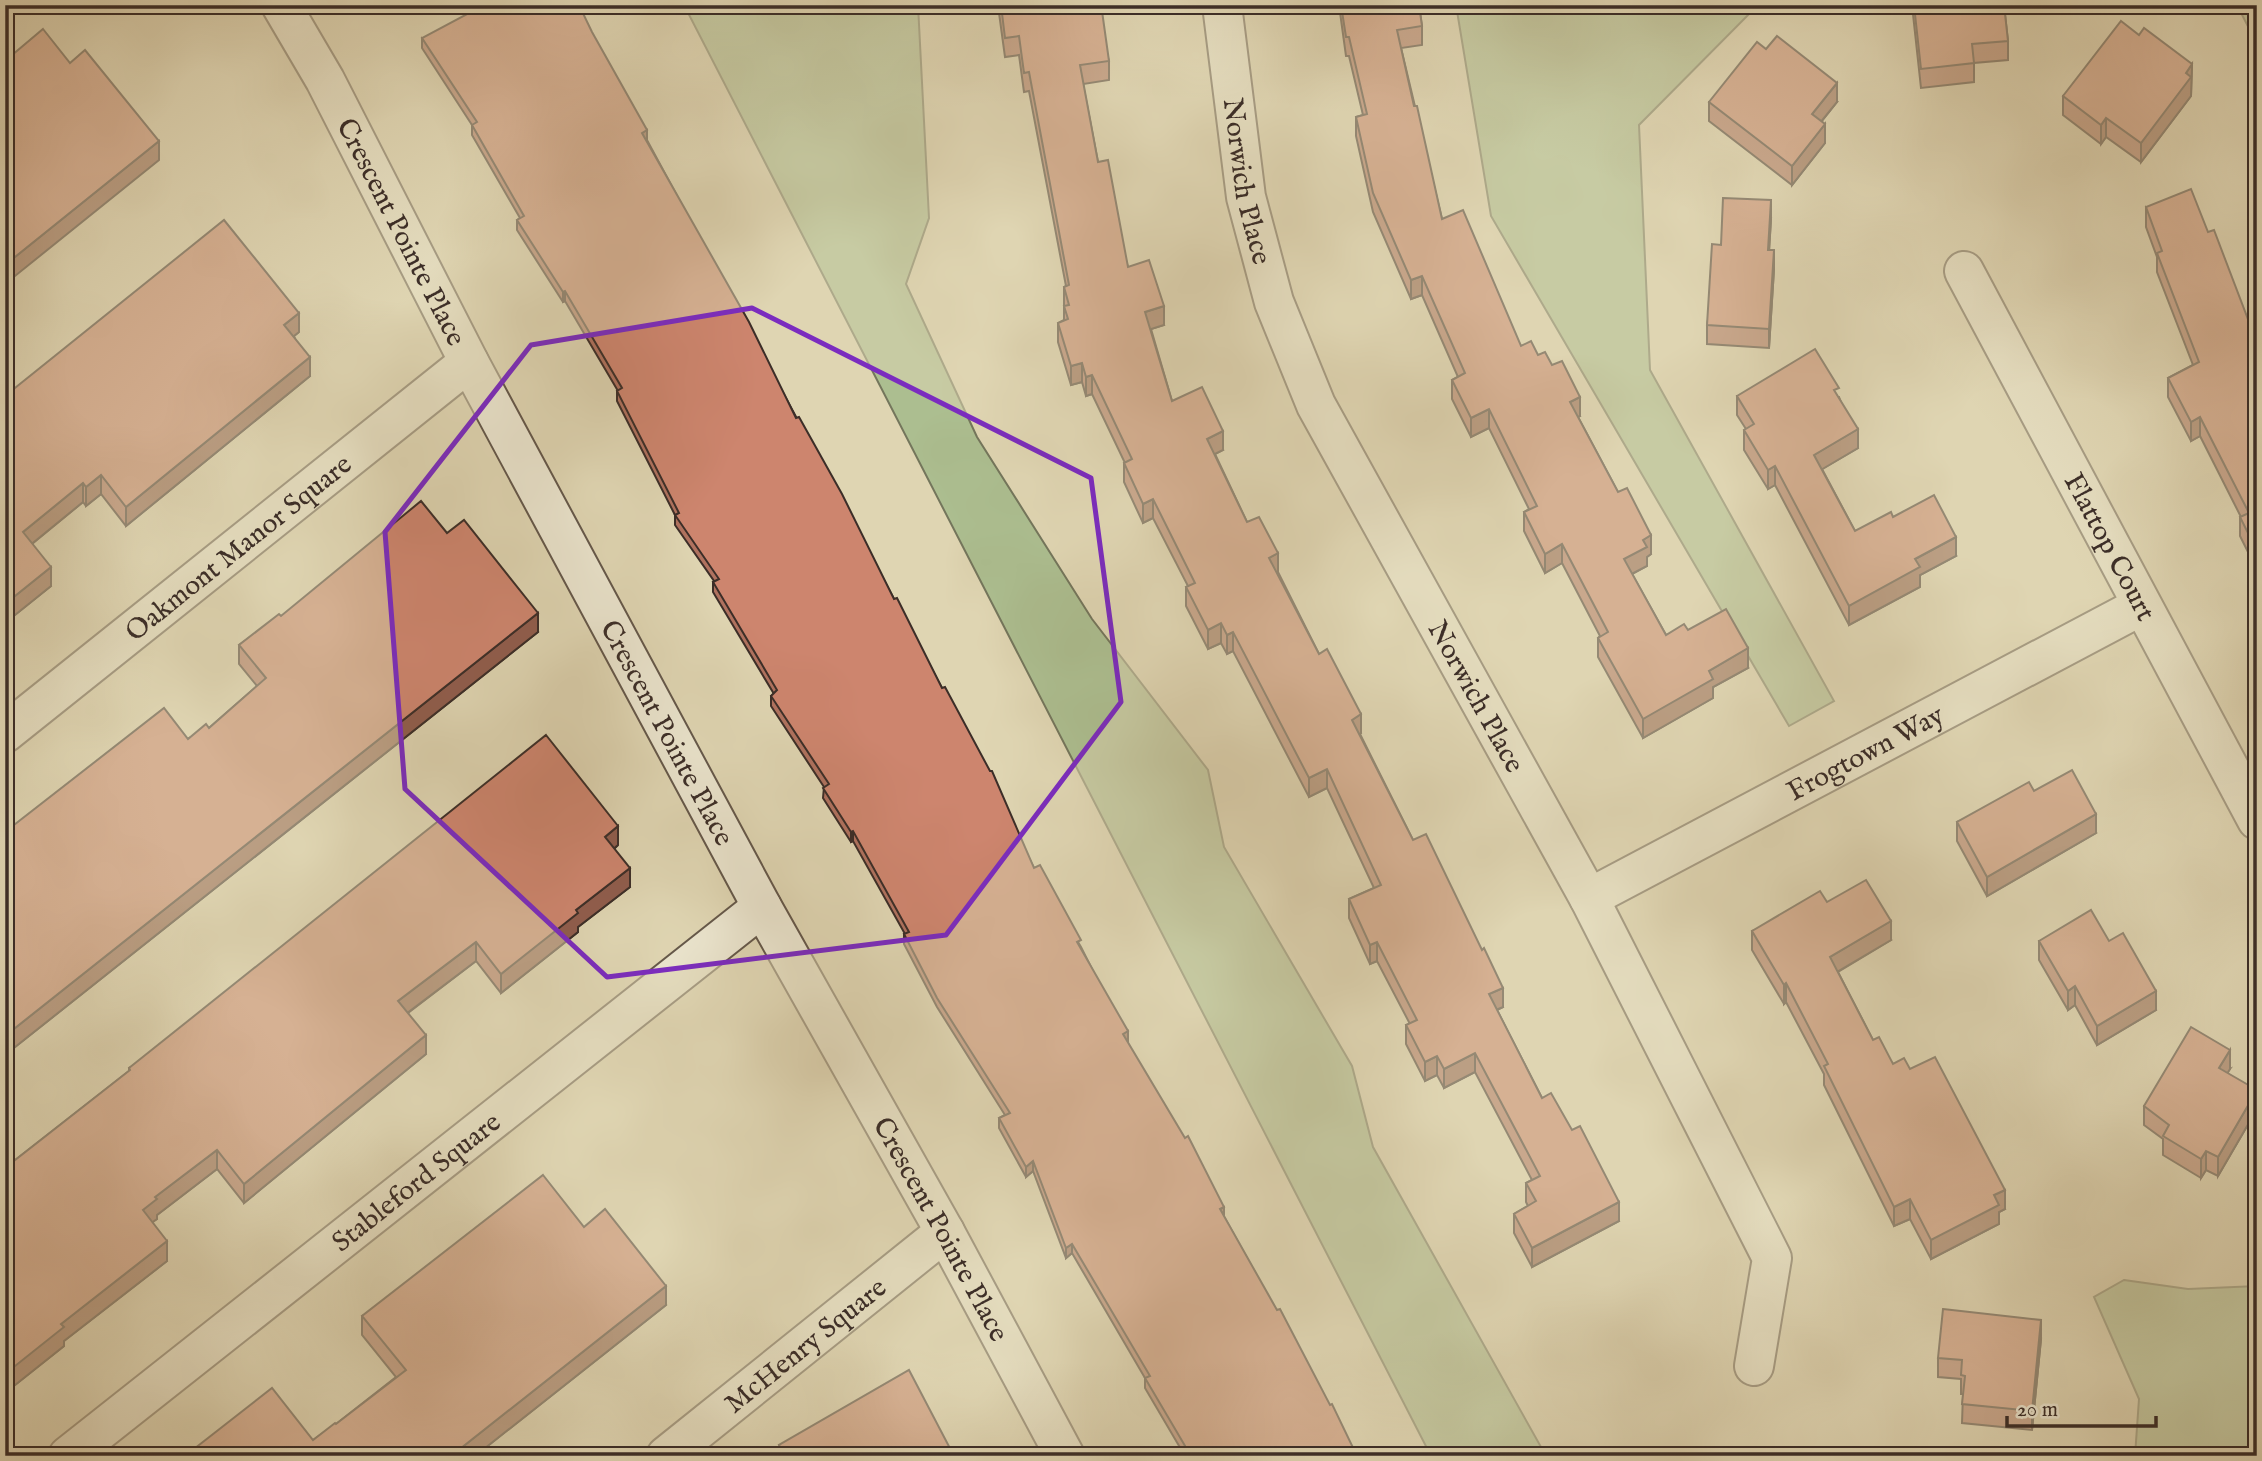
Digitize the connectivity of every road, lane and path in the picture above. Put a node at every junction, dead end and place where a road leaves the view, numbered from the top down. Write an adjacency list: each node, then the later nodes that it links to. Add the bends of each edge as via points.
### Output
1 (281, 5): 4 (street, Crescent Pointe Place, via 325,80)
2 (1222, 5): 8 (street, Norwich Place, via 1246,197 1284,328 1316,405)
3 (1964, 271): 5 (street, Flattop Court)
4 (469, 362): 6 (street, Oakmont Manor Square); 9 (street, Crescent Pointe Place)
5 (2141, 606): 7 (street, Flattop Court); 8 (street, Frogtown Way)
6 (5, 733)
7 (2257, 820)
8 (1589, 898): 11 (street, Norwich Place, via 1772,1258)
9 (762, 908): 10 (street, Crescent Pointe Place); 12 (street, Stableford Square)
10 (945, 1232): 13 (street, McHenry Square); 14 (street, Crescent Pointe Place)
11 (1754, 1366)
12 (68, 1456)
13 (666, 1456)
14 (1065, 1456)

